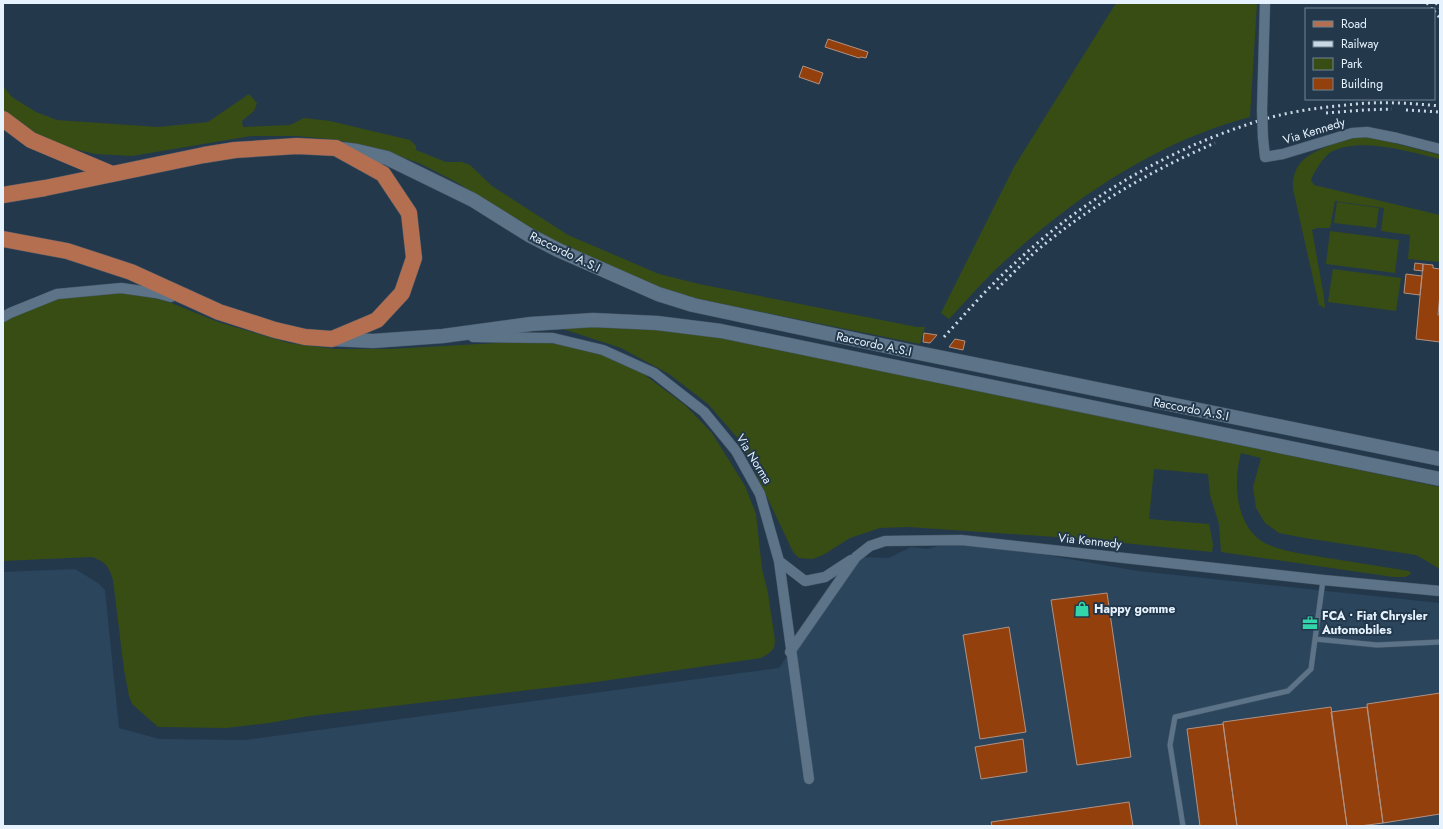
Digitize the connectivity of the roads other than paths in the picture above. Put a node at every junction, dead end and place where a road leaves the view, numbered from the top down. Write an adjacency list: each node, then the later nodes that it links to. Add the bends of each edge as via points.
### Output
1 (1265, 3): 4 (street, Via Kennedy, bridge, via 1262,110 1265,157 1283,154 1352,132 1389,136)
2 (3, 119): 5 (main road, via 30,140)
3 (336, 148): 5 (main road, via 297,146 235,150); 11 (main road, via 383,174 409,213 414,258 402,293 377,320); 12 (street, Raccordo A.S.I, via 387,158 473,200 558,250 658,294 693,305)
4 (1440, 149)
5 (112, 174): 6 (main road)
6 (3, 195)
7 (3, 239): 8 (main road, via 66,251 130,272)
8 (219, 312): 9 (street, via 156,293 121,288 57,294); 11 (main road, via 290,334)
9 (3, 317)
10 (443, 336): 11 (street, Raccordo A.S.I, via 373,341); 13 (street, Raccordo A.S.I, via 530,324 593,320 721,330); 15 (street, Via Norma, via 553,338 603,350 654,373 704,412 736,451 760,494)
11 (332, 339)
12 (1440, 459)
13 (1440, 479)
14 (856, 557): 15 (street, via 825,577 805,581); 16 (street, Via Kennedy, via 870,546 885,541 961,540); 20 (street, Via Kennedy)
15 (778, 561): 20 (street, Via Norma)
16 (1323, 580): 17 (street, Via Kennedy); 18 (lane)
17 (1440, 591)
18 (1315, 638): 19 (lane, via 1377,645); 22 (lane, via 1311,669 1288,691 1175,717 1170,744)
19 (1440, 642)
20 (790, 652): 21 (street, Via Norma)
21 (809, 780)
22 (1183, 826)

